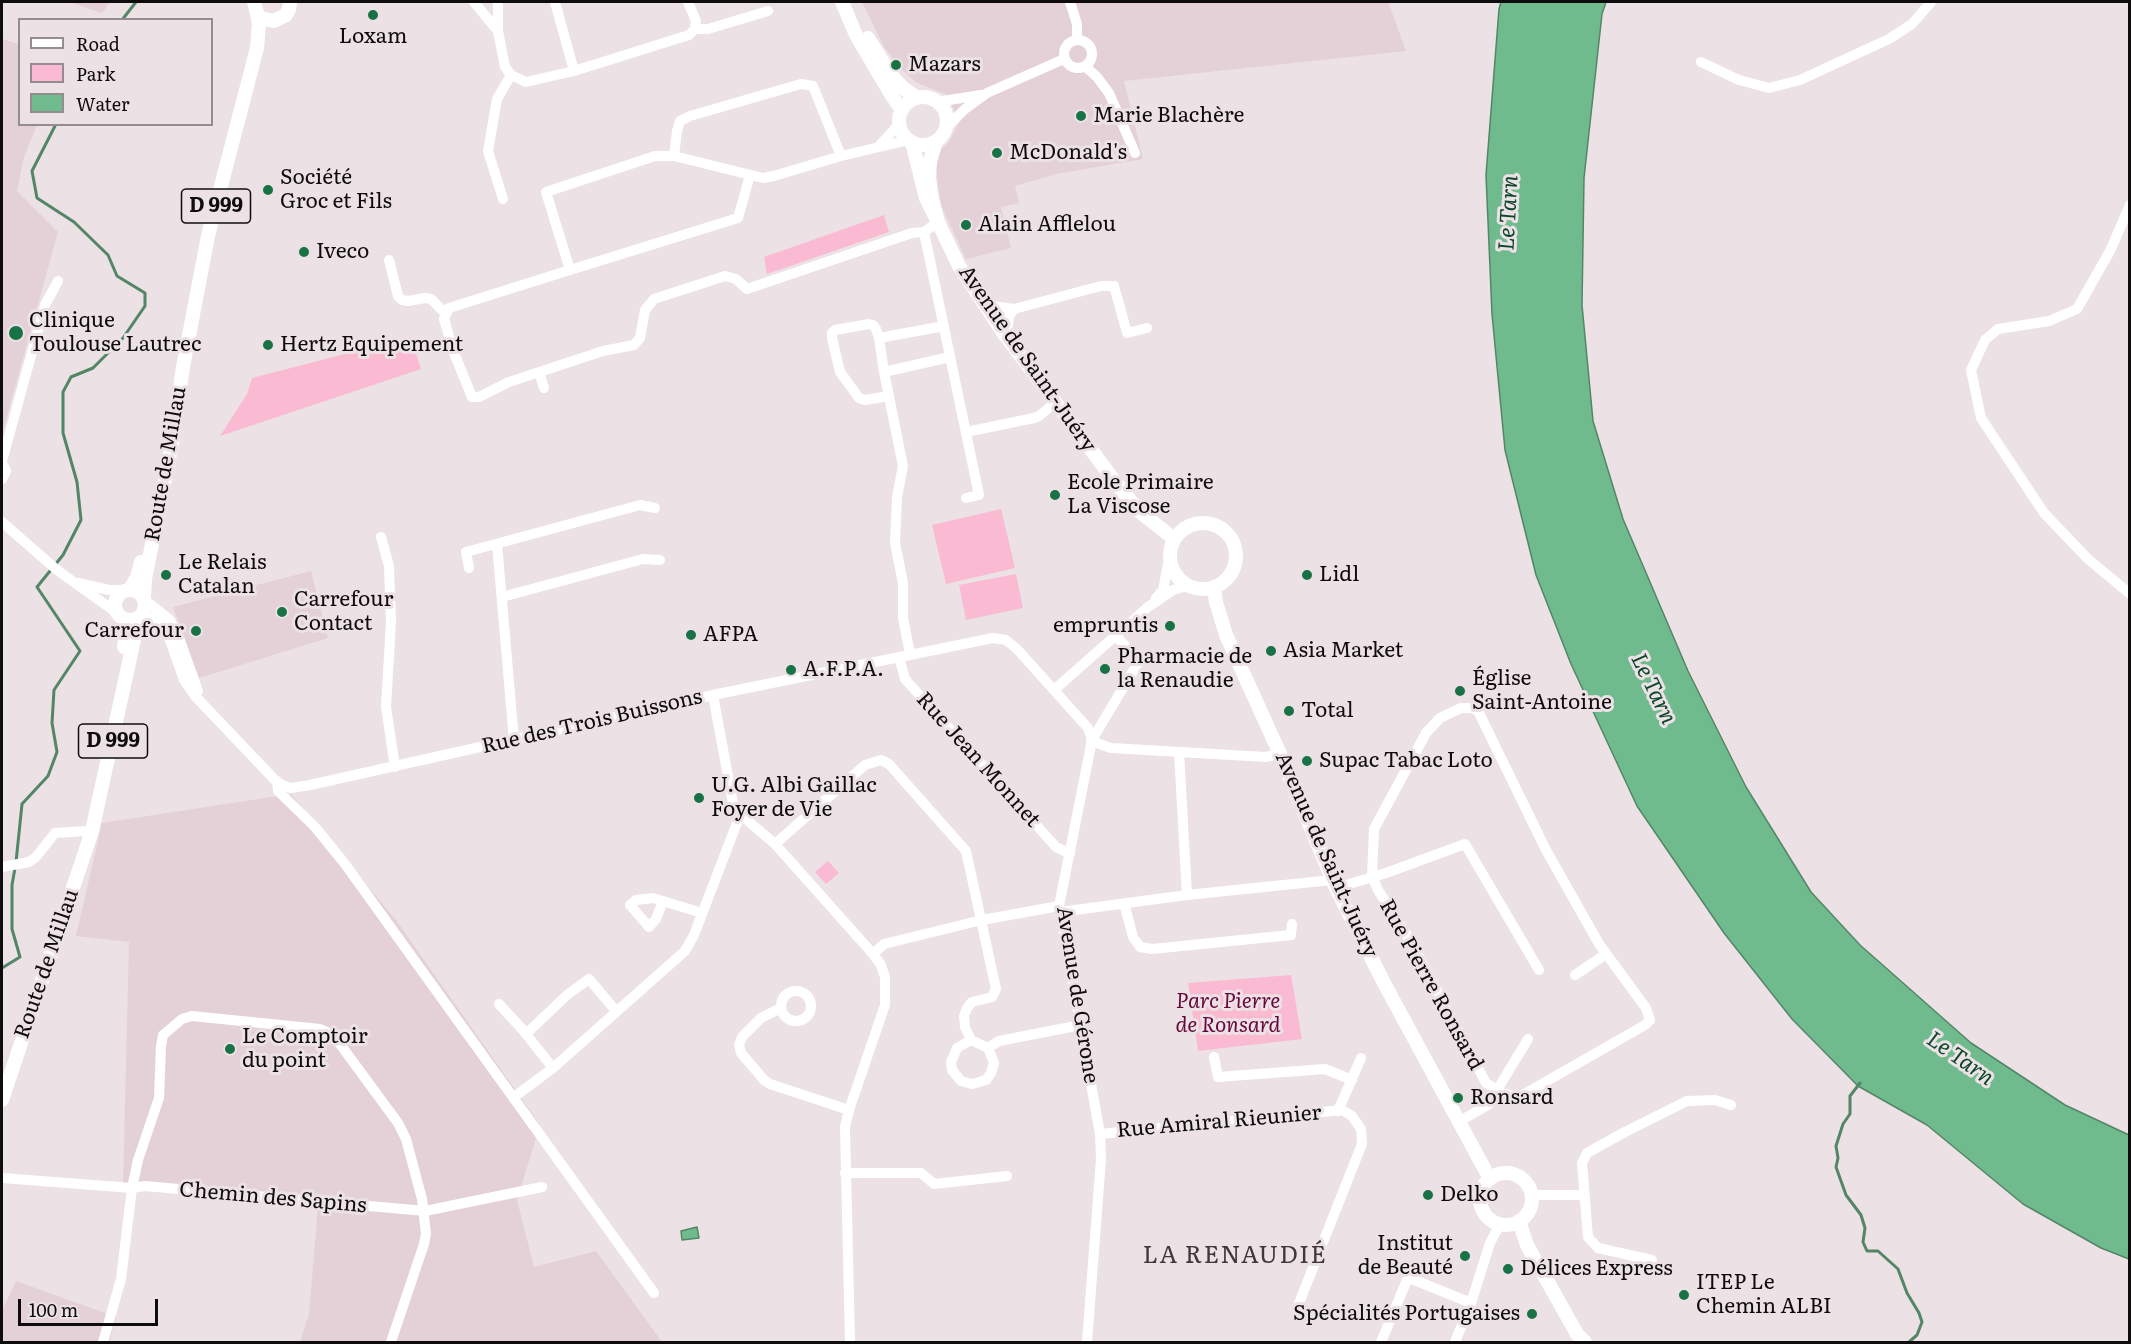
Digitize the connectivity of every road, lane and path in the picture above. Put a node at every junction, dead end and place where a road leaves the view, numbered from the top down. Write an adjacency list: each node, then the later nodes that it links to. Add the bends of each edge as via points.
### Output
1 (293, 2): 12 (main road, Route de Millau)
2 (474, 2): 14 (street)
3 (498, 2): 14 (street)
4 (555, 2): 20 (street)
5 (688, 2): 13 (street)
6 (842, 2): 25 (main road)
7 (852, 2): 23 (main road, via 892,76)
8 (1070, 2): 15 (street)
9 (1931, 2): 18 (street, via 1912,24 1888,39 1800,80 1769,88 1739,80)
10 (254, 4): 12 (main road, via 267,20); 16 (main road, Route de Millau / D 999, via 259,24)
11 (768, 11): 13 (street, via 708,29)
12 (280, 19): 16 (main road, Route de Millau / D 999)
13 (695, 29): 20 (street, via 689,35)
14 (498, 31): 21 (street, via 505,67)
15 (1077, 40): 17 (street, via 1066,46); 19 (street, via 1092,50)
16 (257, 48): 49 (main road, Route de Millau / D 999, via 208,236)
17 (1064, 59): 19 (street, via 1073,68); 22 (street)
18 (1701, 62)
19 (1086, 67): 30 (street, via 1109,93)
20 (574, 70): 21 (street, via 531,82)
21 (511, 75): 34 (street, via 497,99 488,151)
22 (987, 93): 24 (street); 26 (street)
23 (917, 98): 24 (main road); 25 (main road, via 906,105)
24 (936, 102): 26 (main road, via 945,111)
25 (901, 116): 27 (main road, via 904,135); 29 (street)
26 (947, 127): 28 (main road)
27 (911, 141): 28 (main road, via 924,145); 29 (street); 36 (main road, Avenue de Saint-Juéry, via 926,198)
28 (936, 141): 36 (main road, Avenue de Saint-Juéry, via 929,177)
29 (879, 146): 32 (street)
30 (1135, 153)
31 (674, 156): 32 (street, via 680,121 801,84 813,86); 33 (street); 39 (street, via 655,156 546,192)
32 (841, 156): 33 (street, via 774,176)
33 (750, 175): 39 (street, via 738,218)
34 (503, 199)
35 (2130, 205): 71 (street, via 2110,251 2077,309 2049,321 1998,328 1985,340 1971,370 1981,418 2044,513 2088,559)
36 (938, 222): 37 (street); 41 (main road, Avenue de Saint-Juéry)
37 (924, 232): 44 (street); 50 (street, via 747,289 736,279 725,276 654,299 647,305 640,338 634,345)
38 (388, 260): 43 (street, via 402,300 431,299)
39 (570, 270): 43 (street, via 455,306)
40 (58, 281): 56 (street, via 45,305)
41 (986, 309): 42 (street); 46 (main road, Avenue de Saint-Juéry)
42 (1014, 309): 45 (street, via 1114,286 1127,333); 46 (street)
43 (445, 313): 50 (street, via 454,353 472,397)
44 (944, 326): 47 (street); 48 (street)
45 (1147, 328)
46 (1002, 331): 54 (main road, Avenue de Saint-Juéry)
47 (879, 338): 51 (street, Rue Jean Monnet); 53 (street, via 869,324 835,330 832,338 840,372 859,398)
48 (950, 357): 51 (street); 55 (street)
49 (183, 366): 70 (main road, Route de Millau / D 999, via 139,570); 73 (main road, Route de Millau / D 999)
50 (539, 372): 52 (street)
51 (884, 372): 53 (street, Rue Jean Monnet)
52 (544, 388)
53 (889, 396): 77 (street, Rue Jean Monnet, via 903,466 895,543 903,583)
54 (1056, 402): 55 (street, via 1034,418); 62 (main road, Avenue de Saint-Juéry, via 1140,512)
55 (966, 432): 58 (street, via 979,495)
56 (2, 462): 57 (street, via 6,471)
57 (2, 479)
58 (966, 498)
59 (655, 508): 63 (street, via 640,505)
60 (2, 522): 67 (street)
61 (381, 537): 85 (street, via 389,566 391,622 386,707)
62 (1174, 540): 64 (main road); 69 (main road, via 1188,526 1198,523 1219,527 1227,534 1236,561 1228,578)
63 (497, 544): 66 (street, via 466,552); 72 (street)
64 (1169, 559): 68 (main road, via 1172,570); 74 (street, via 1163,590)
65 (660, 560): 72 (street, via 643,559)
66 (469, 568)
67 (72, 582): 70 (street); 75 (street)
68 (1187, 586): 69 (main road, via 1199,590); 74 (street, via 1173,590)
69 (1214, 588): 84 (main road, Avenue de Saint-Juéry, via 1220,618)
70 (127, 590): 73 (main road, via 138,591); 75 (main road, via 115,602)
71 (2130, 594)
72 (502, 597): 81 (street)
73 (144, 599): 75 (main road, via 145,609); 80 (street, via 170,620 195,685)
74 (1148, 607): 76 (street)
75 (131, 616): 80 (street, via 155,618 164,623 184,680); 90 (main road, Route de Millau / D 999); 93 (main road, Route de Millau / D 999, via 101,798)
76 (1115, 635): 78 (street); 82 (street, Avenue de Gérone, via 1139,661)
77 (905, 656): 78 (street, Rue des Trois Buissons, via 993,638 1006,640); 79 (street, Rue des Trois Buissons); 92 (street, Rue Jean Monnet, via 905,679 1056,847)
78 (1054, 690): 82 (street, via 1088,728)
79 (713, 695): 81 (street, Rue des Trois Buissons); 89 (street, via 734,809)
80 (209, 709): 86 (street)
81 (514, 740): 85 (street, Rue des Trois Buissons)
82 (1092, 741): 83 (street, via 1111,748); 92 (street, Avenue de Gérone)
83 (1179, 752): 84 (street, via 1266,757); 97 (street)
84 (1280, 754): 96 (main road, Avenue de Saint-Juéry)
85 (394, 767): 87 (street, Rue des Trois Buissons)
86 (277, 781): 87 (street); 88 (street, via 278,791)
87 (291, 788): 88 (street)
88 (296, 807): 121 (street, via 345,864)
89 (741, 815): 91 (street); 101 (street)
90 (87, 831): 93 (main road, Route de Millau / D 999); 94 (street, via 55,833 36,857)
91 (775, 844): 102 (street, via 865,765 881,760 889,764 966,851); 104 (street)
92 (1070, 854): 100 (street, Avenue de Gérone)
93 (82, 862): 122 (main road, Route de Millau / D 999)
94 (5, 867)
95 (1372, 876): 96 (street); 105 (street, via 1374,829 1426,733 1440,718 1461,708 1474,708 1546,850); 106 (street, via 1465,844); 120 (street, Rue Pierre Ronsard, via 1486,1083)
96 (1334, 884): 97 (street); 126 (main road, Avenue de Saint-Juéry)
97 (1187, 895): 99 (street)
98 (663, 901): 101 (street)
99 (1124, 903): 100 (street); 103 (street, via 1133,937 1140,947 1152,949 1291,935)
100 (1060, 909): 102 (street); 111 (street, Avenue de Gérone)
101 (702, 913): 110 (street, via 685,951)
102 (982, 920): 104 (street, via 884,944); 114 (street, via 996,989 992,997 972,1002 967,1008 965,1027)
103 (1292, 924)
104 (873, 954): 124 (street, via 885,977 885,1005)
105 (1606, 954): 107 (street); 120 (street, via 1646,1008 1650,1020 1520,1097)
106 (1539, 970)
107 (1575, 975)
108 (499, 1004): 112 (street)
109 (781, 1008): 124 (street, via 761,1018 742,1037 741,1053 770,1084)
110 (616, 1011): 112 (street, via 589,979); 118 (street)
111 (1081, 1025): 115 (street, via 999,1041); 127 (street, Avenue de Gérone)
112 (526, 1034): 118 (street)
113 (1528, 1039): 120 (street)
114 (971, 1040): 115 (street); 115 (street, via 957,1048 951,1062 961,1081 972,1084 986,1080 994,1063)
115 (988, 1048)
116 (1214, 1057): 119 (street, Rue Amiral Rieunier, via 1218,1077 1325,1069)
117 (1361, 1058): 119 (street, Rue Amiral Rieunier)
118 (553, 1068): 121 (street)
119 (1352, 1080): 125 (street, Rue Amiral Rieunier)
120 (1497, 1089): 126 (street, via 1488,1105)
121 (514, 1097): 140 (street)
122 (2, 1100)
123 (1731, 1105): 135 (street, via 1715,1100 1687,1101 1587,1153 1582,1163)
124 (849, 1110): 128 (street, via 844,1134)
125 (1338, 1111): 127 (street, Rue Amiral Rieunier); 141 (street, Rue Amiral Rieunier, via 1352,1116 1361,1129 1362,1144)
126 (1460, 1121): 131 (main road, Avenue de Saint-Juéry)
127 (1100, 1134): 146 (street, Avenue de Gérone)
128 (845, 1173): 129 (street, via 921,1173 934,1184); 145 (street)
129 (1007, 1176)
130 (2, 1178): 133 (street, Chemin des Sapins)
131 (1490, 1179): 134 (main road, via 1498,1174 1516,1175); 138 (main road, via 1481,1192 1482,1208)
132 (542, 1187): 136 (street, Chemin des Sapins)
133 (132, 1188): 136 (street, Chemin des Sapins, via 145,1186); 136 (street, via 159,1098 164,1035 182,1019 192,1016 329,1033 398,1123 406,1138); 143 (street, via 121,1279)
134 (1532, 1195): 135 (street); 137 (main road, via 1529,1210)
135 (1584, 1195): 139 (street, via 1588,1238 1598,1248)
136 (425, 1211): 144 (street, via 424,1244)
137 (1519, 1221): 138 (main road); 149 (main road, via 1527,1245)
138 (1500, 1224): 142 (street)
139 (1652, 1260)
140 (654, 1293)
141 (1299, 1303)
142 (1471, 1303): 147 (street, via 1407,1280); 148 (street)
143 (103, 1342)
144 (391, 1342)
145 (850, 1342)
146 (1087, 1342)
147 (1381, 1342)
148 (1455, 1342)
149 (1585, 1342)

